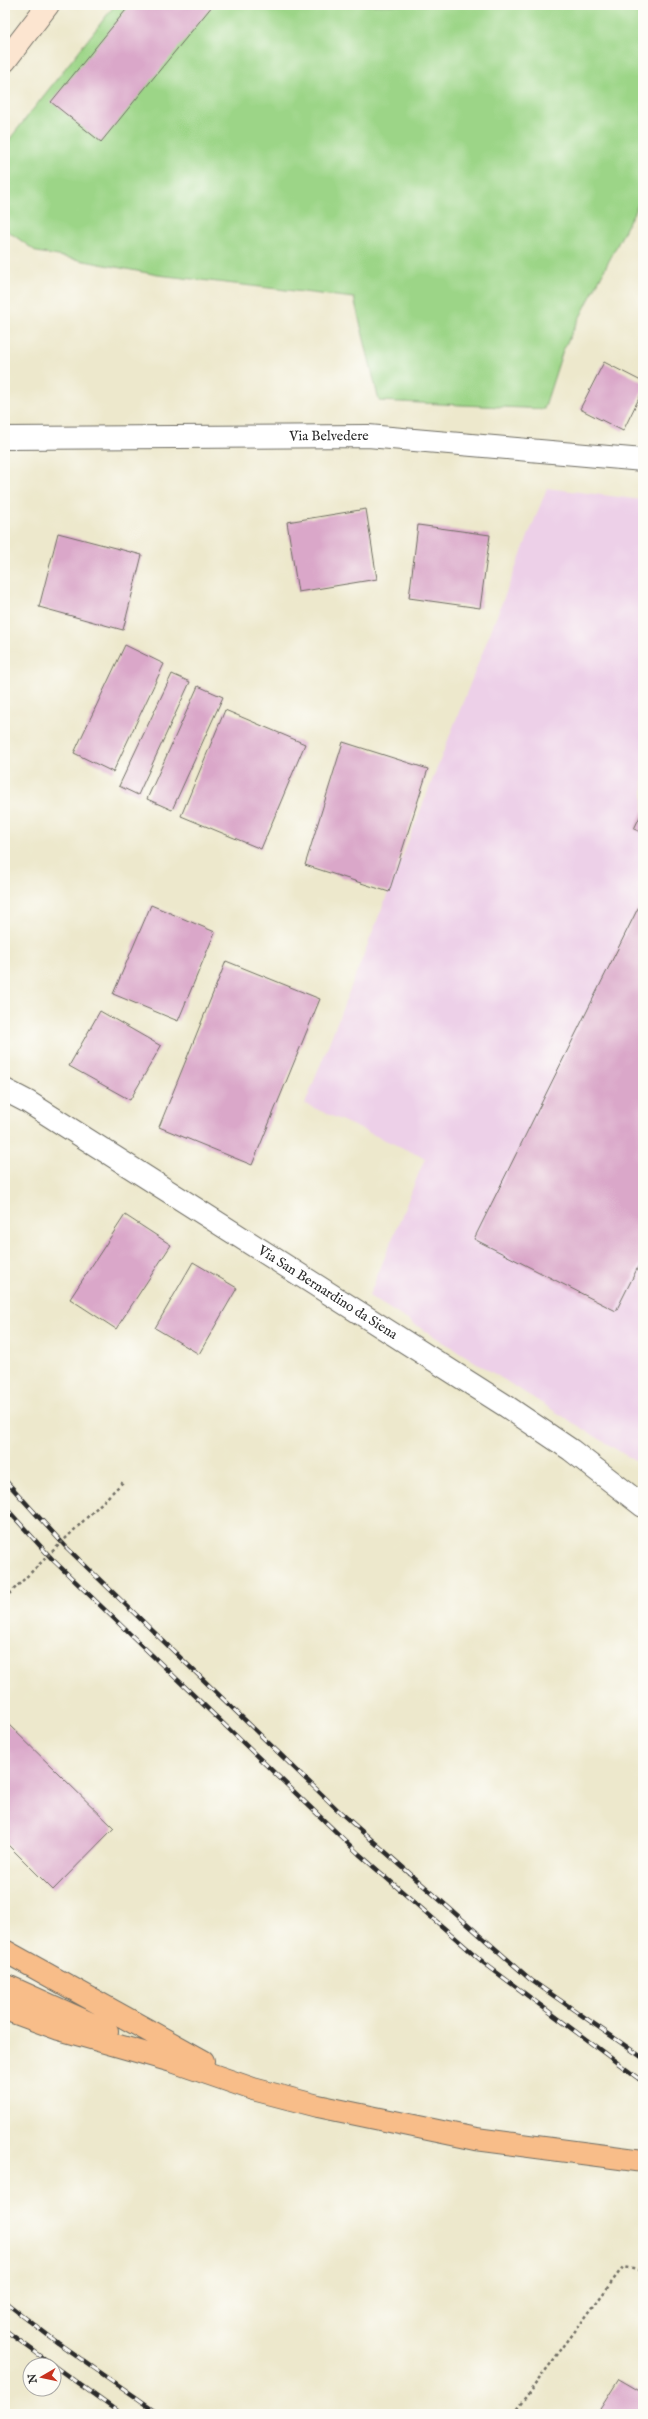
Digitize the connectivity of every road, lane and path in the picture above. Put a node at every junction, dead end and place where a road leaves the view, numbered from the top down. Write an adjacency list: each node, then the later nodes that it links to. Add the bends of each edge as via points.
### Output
1 (48, 5): 2 (main road)
2 (5, 61)
3 (8, 437): 4 (street, Via Belvedere, via 368,436)
4 (643, 460)
5 (5, 1090): 7 (street, Via San Bernardino da Siena, via 28,1102 506,1406 570,1450)
6 (123, 1482): 8 (path, bridge)
7 (643, 1506)
8 (5, 1598)
9 (5, 1951): 13 (main road)
10 (5, 1985): 12 (main road)
11 (5, 2009): 12 (main road, via 59,2029)
12 (175, 2062): 13 (main road)
13 (253, 2089): 14 (main road, via 390,2122 468,2137)
14 (643, 2161)
15 (643, 2271): 16 (path, via 623,2267)
16 (513, 2414)

